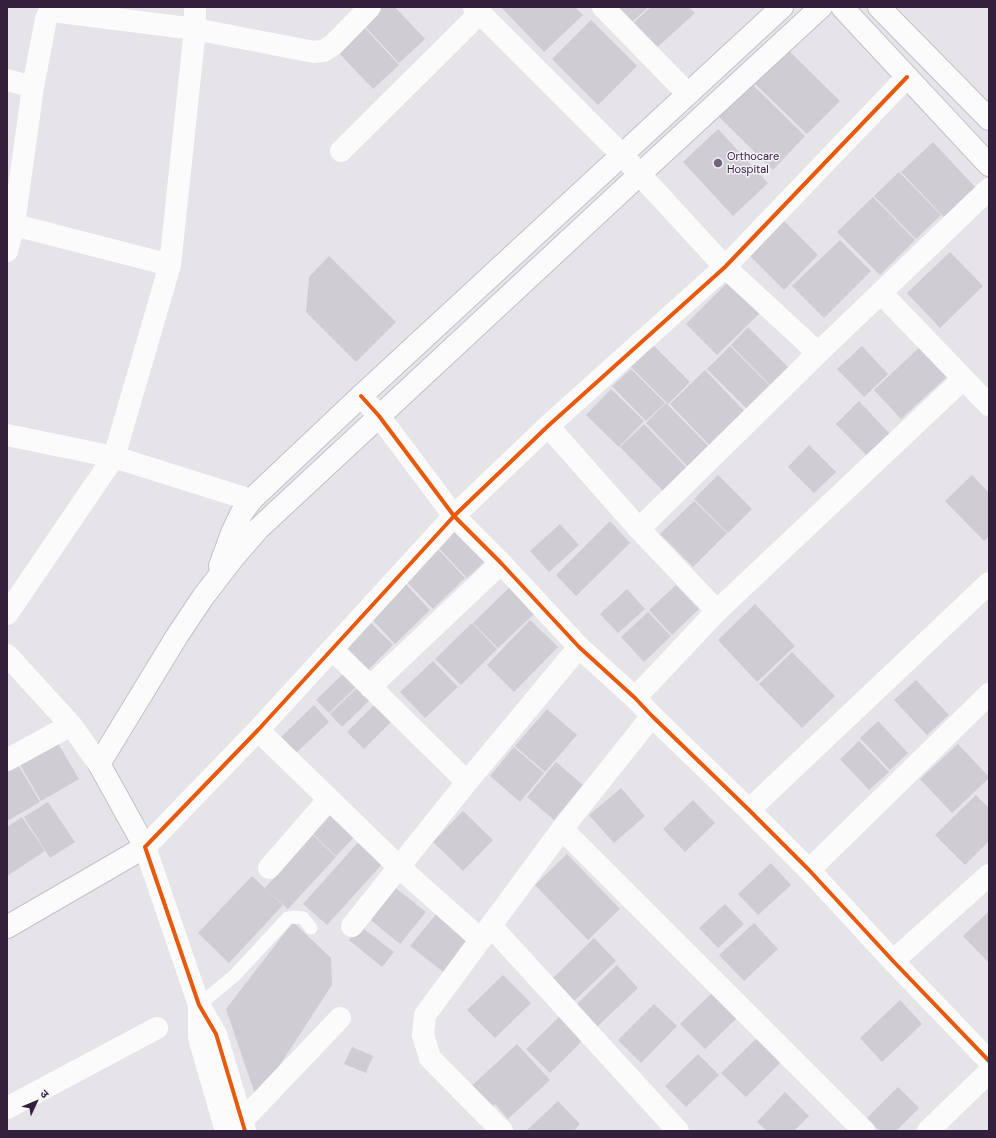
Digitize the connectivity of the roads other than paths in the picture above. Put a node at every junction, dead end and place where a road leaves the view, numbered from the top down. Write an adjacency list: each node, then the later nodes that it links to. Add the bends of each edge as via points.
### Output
1 (195, 7): 9 (street)
2 (370, 7): 9 (street, via 333,45 323,51 314,52)
3 (603, 7): 13 (street)
4 (782, 7): 13 (street)
5 (822, 7): 18 (street)
6 (842, 7): 10 (street)
7 (878, 7): 14 (street)
8 (477, 10): 15 (street); 16 (street)
9 (195, 29): 12 (street, via 52,11 46,19); 22 (street)
10 (907, 77): 17 (street); 23 (street)
11 (7, 80): 12 (street)
12 (33, 87): 20 (street)
13 (688, 94): 16 (street)
14 (989, 119)
15 (341, 151)
16 (622, 155): 18 (street); 27 (street)
17 (989, 164)
18 (640, 174): 23 (street); 29 (street)
19 (989, 189): 24 (street)
20 (10, 224): 21 (street); 22 (street)
21 (7, 251)
22 (170, 265): 32 (street)
23 (725, 266): 25 (street); 30 (street)
24 (881, 293): 25 (street); 26 (street)
25 (818, 352): 37 (street)
26 (963, 379): 28 (street); 41 (street)
27 (362, 396): 29 (street); 33 (street)
28 (989, 405)
29 (379, 416): 34 (street); 36 (street)
30 (548, 426): 36 (street); 37 (street)
31 (7, 435): 32 (street)
32 (114, 457): 35 (street); 42 (street)
33 (282, 471): 34 (street); 35 (street)
34 (299, 491): 39 (street, via 258,529)
35 (251, 500): 39 (street, via 232,533)
36 (454, 516): 38 (street); 44 (street)
37 (639, 529): 41 (street)
38 (501, 563): 43 (street); 46 (street)
39 (214, 582): 53 (street, via 177,636)
40 (987, 590): 56 (street)
41 (717, 611): 48 (street)
42 (7, 614)
43 (579, 647): 48 (street); 54 (street)
44 (332, 649): 46 (street); 51 (street)
45 (7, 655): 50 (street)
46 (370, 687): 54 (street)
47 (989, 694): 61 (street)
48 (635, 698): 49 (street)
49 (652, 716): 56 (street); 57 (street)
50 (71, 725): 52 (street); 53 (street)
51 (258, 730): 55 (street); 58 (street)
52 (7, 760)
53 (99, 764): 58 (street)
54 (467, 782): 59 (street)
55 (329, 799): 59 (street); 60 (street)
56 (749, 810): 61 (street)
57 (562, 829): 66 (street); 77 (street)
58 (145, 847): 64 (street); 68 (street)
59 (399, 867): 63 (street); 66 (street)
60 (269, 868)
61 (809, 870): 67 (street)
62 (989, 875): 67 (street)
63 (352, 926)
64 (7, 927)
65 (311, 928): 68 (lane, via 303,918 288,918 234,976)
66 (486, 933): 75 (street, via 425,1015 423,1035 430,1058); 76 (street)
67 (893, 961): 71 (street)
68 (199, 1005): 74 (street, via 216,1034)
69 (340, 1018): 74 (street)
70 (157, 1028): 73 (street)
71 (989, 1061)
72 (989, 1072): 78 (street)
73 (7, 1108)
74 (237, 1128)
75 (502, 1131)
76 (678, 1131)
77 (864, 1131)
78 (928, 1131)

